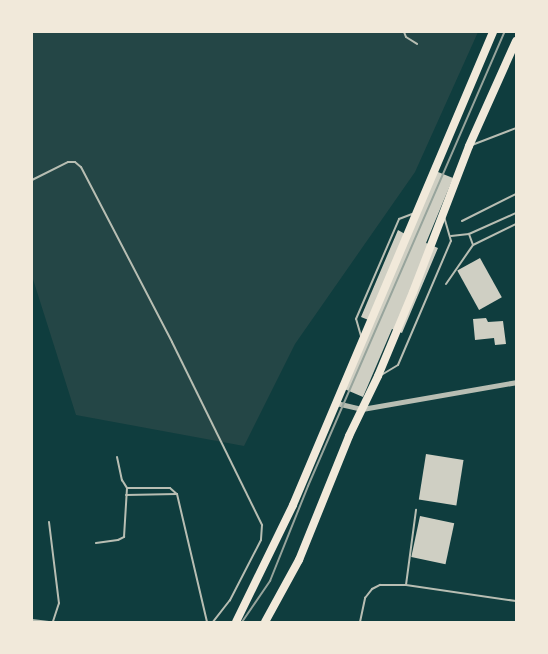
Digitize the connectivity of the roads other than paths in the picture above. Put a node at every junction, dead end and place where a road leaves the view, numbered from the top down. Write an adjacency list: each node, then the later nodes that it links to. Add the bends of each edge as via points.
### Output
1 (404, 32): 4 (lane)
2 (493, 32): 9 (highway)
3 (516, 41): 6 (highway)
4 (417, 44)
5 (516, 128): 6 (lane)
6 (469, 146): 11 (highway)
7 (32, 180): 35 (lane, via 68,162 81,167 262,525 261,540 230,600)
8 (516, 194): 12 (lane)
9 (417, 212): 18 (highway); 18 (lane, via 399,219 356,319)
10 (516, 213): 13 (lane); 14 (lane)
11 (443, 214): 15 (lane); 19 (highway)
12 (462, 221)
13 (516, 223): 16 (lane)
14 (469, 234): 15 (lane); 16 (lane)
15 (450, 236): 19 (lane, via 398,365)
16 (473, 245): 17 (lane)
17 (446, 284)
18 (363, 342): 21 (highway)
19 (378, 376): 22 (highway)
20 (516, 382): 22 (street)
21 (336, 403): 22 (street); 36 (highway, via 293,505)
22 (362, 409): 37 (highway, via 299,560)
23 (117, 457): 24 (lane)
24 (127, 488): 25 (lane, via 170,488); 26 (lane)
25 (177, 494): 26 (lane); 34 (lane)
26 (126, 495): 29 (lane, via 124,537)
27 (416, 510): 30 (lane)
28 (50, 522): 33 (lane, via 58,603)
29 (96, 543)
30 (406, 585): 31 (lane); 38 (lane, via 372,589 365,598)
31 (516, 601)
32 (32, 620): 33 (lane)
33 (51, 622)
34 (207, 622)
35 (213, 622)
36 (236, 622)
37 (265, 622)
38 (360, 622)

